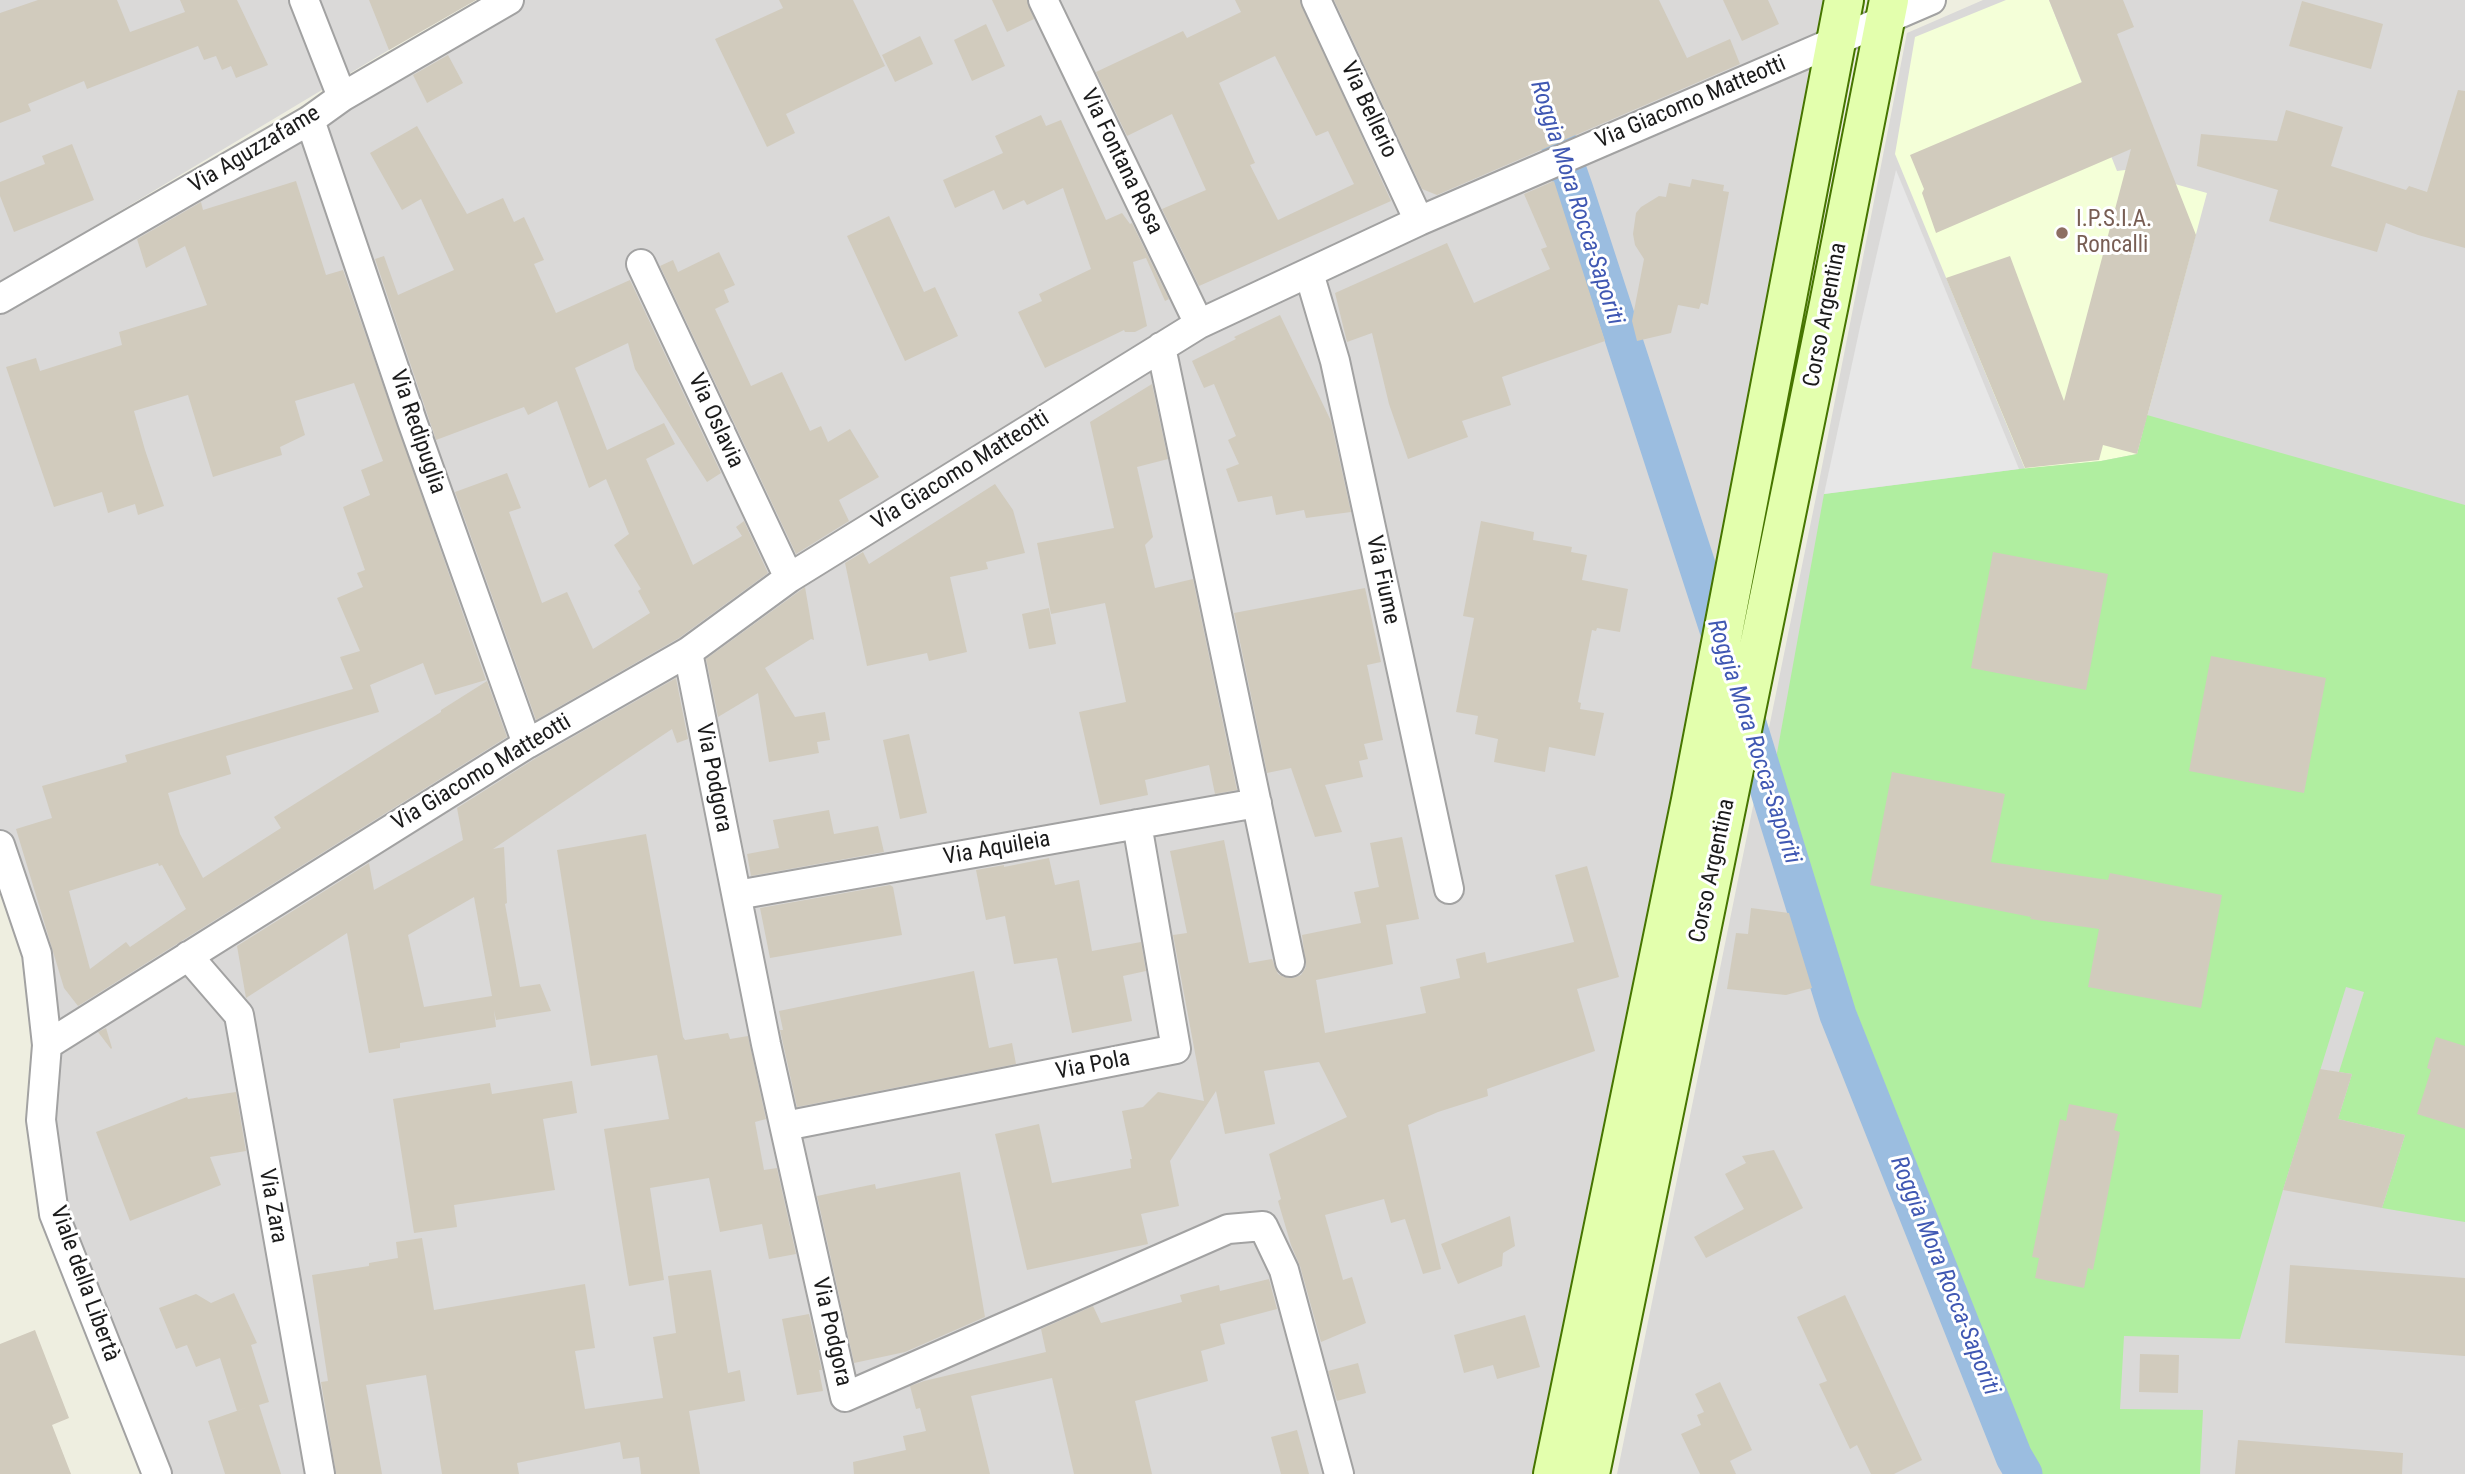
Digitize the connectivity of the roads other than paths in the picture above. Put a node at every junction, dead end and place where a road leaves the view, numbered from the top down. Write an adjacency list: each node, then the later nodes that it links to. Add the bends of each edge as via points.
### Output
1 (304, 0): 9 (street)
2 (509, 0): 9 (street, Via Aguzzafame)
3 (1043, 0): 15 (street, Via Fontana Rosa)
4 (1316, 0): 11 (street, Via Bellerio)
5 (1844, 0): 8 (main road, Corso Argentina)
6 (1931, 0): 7 (street, Via Giacomo Matteotti)
7 (1886, 10): 8 (street, Via Giacomo Matteotti); 33 (main road, Corso Argentina)
8 (1835, 41): 11 (street, Via Giacomo Matteotti); 32 (main road, Corso Argentina, via 1709,706)
9 (342, 97): 10 (street, Via Aguzzafame)
10 (310, 120): 14 (street, Via Aguzzafame); 19 (street, Via Redipuglia)
11 (1419, 221): 13 (street, Via Giacomo Matteotti)
12 (641, 264): 17 (street, Via Oslavia)
13 (1309, 273): 15 (street, Via Giacomo Matteotti); 23 (street, Via Fiume, via 1335,361)
14 (0, 299)
15 (1199, 324): 16 (street, Via Giacomo Matteotti)
16 (1161, 347): 17 (street, Via Giacomo Matteotti); 20 (street)
17 (789, 578): 18 (street, Via Giacomo Matteotti)
18 (688, 652): 19 (street, Via Giacomo Matteotti); 24 (street, Via Podgora)
19 (527, 744): 25 (street, Via Giacomo Matteotti)
20 (1256, 803): 21 (street, Via Aquileia); 26 (street)
21 (1137, 824): 24 (street, Via Aquileia); 28 (street, Via Pola, via 1176,1049)
22 (0, 845): 27 (street, Viale della Libertà, via 37,954)
23 (1450, 889)
24 (737, 895): 28 (street, Via Podgora)
25 (188, 956): 27 (street, Via Giacomo Matteotti); 30 (street, Via Zara, via 239,1015)
26 (1290, 962)
27 (47, 1045): 29 (street, Viale della Libertà, via 41,1120 54,1214)
28 (785, 1126): 31 (street, Via Podgora, via 845,1397 1228,1229 1263,1226 1284,1270)
29 (158, 1474)
30 (320, 1474)
31 (1339, 1474)
32 (1553, 1474)
33 (1590, 1474)

